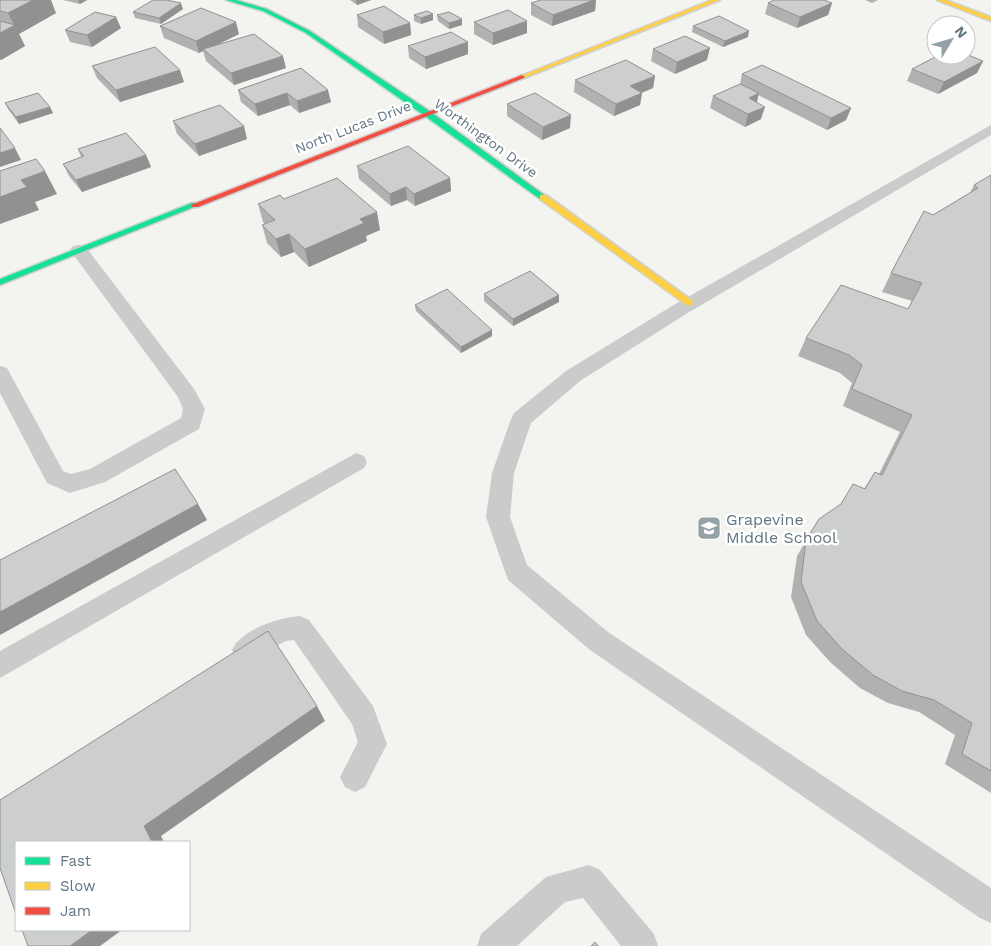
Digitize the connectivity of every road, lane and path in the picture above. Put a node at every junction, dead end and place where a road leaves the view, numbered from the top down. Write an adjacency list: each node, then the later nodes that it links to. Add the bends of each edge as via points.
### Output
1 (229, 0): 5 (street, Worthington Drive, via 265,10 308,32)
2 (717, 0): 5 (street, North Lucas Drive)
3 (940, 0): 4 (street)
4 (991, 19)
5 (428, 114): 7 (street, North Lucas Drive); 9 (street, Worthington Drive)
6 (991, 129): 9 (lane)
7 (79, 250): 8 (street, North Lucas Drive); 10 (lane, via 187,394 194,409 191,423 96,476 70,484 55,477)
8 (0, 282)
9 (690, 303): 15 (lane, via 573,376 522,419 503,473 498,516 517,572 599,641)
10 (0, 373)
11 (356, 462): 13 (lane)
12 (226, 662): 14 (lane, via 283,629 300,628 363,716 373,744)
13 (0, 665)
14 (355, 777)
15 (991, 907)
16 (493, 946): 17 (lane, via 557,888 589,881)
17 (642, 946)

